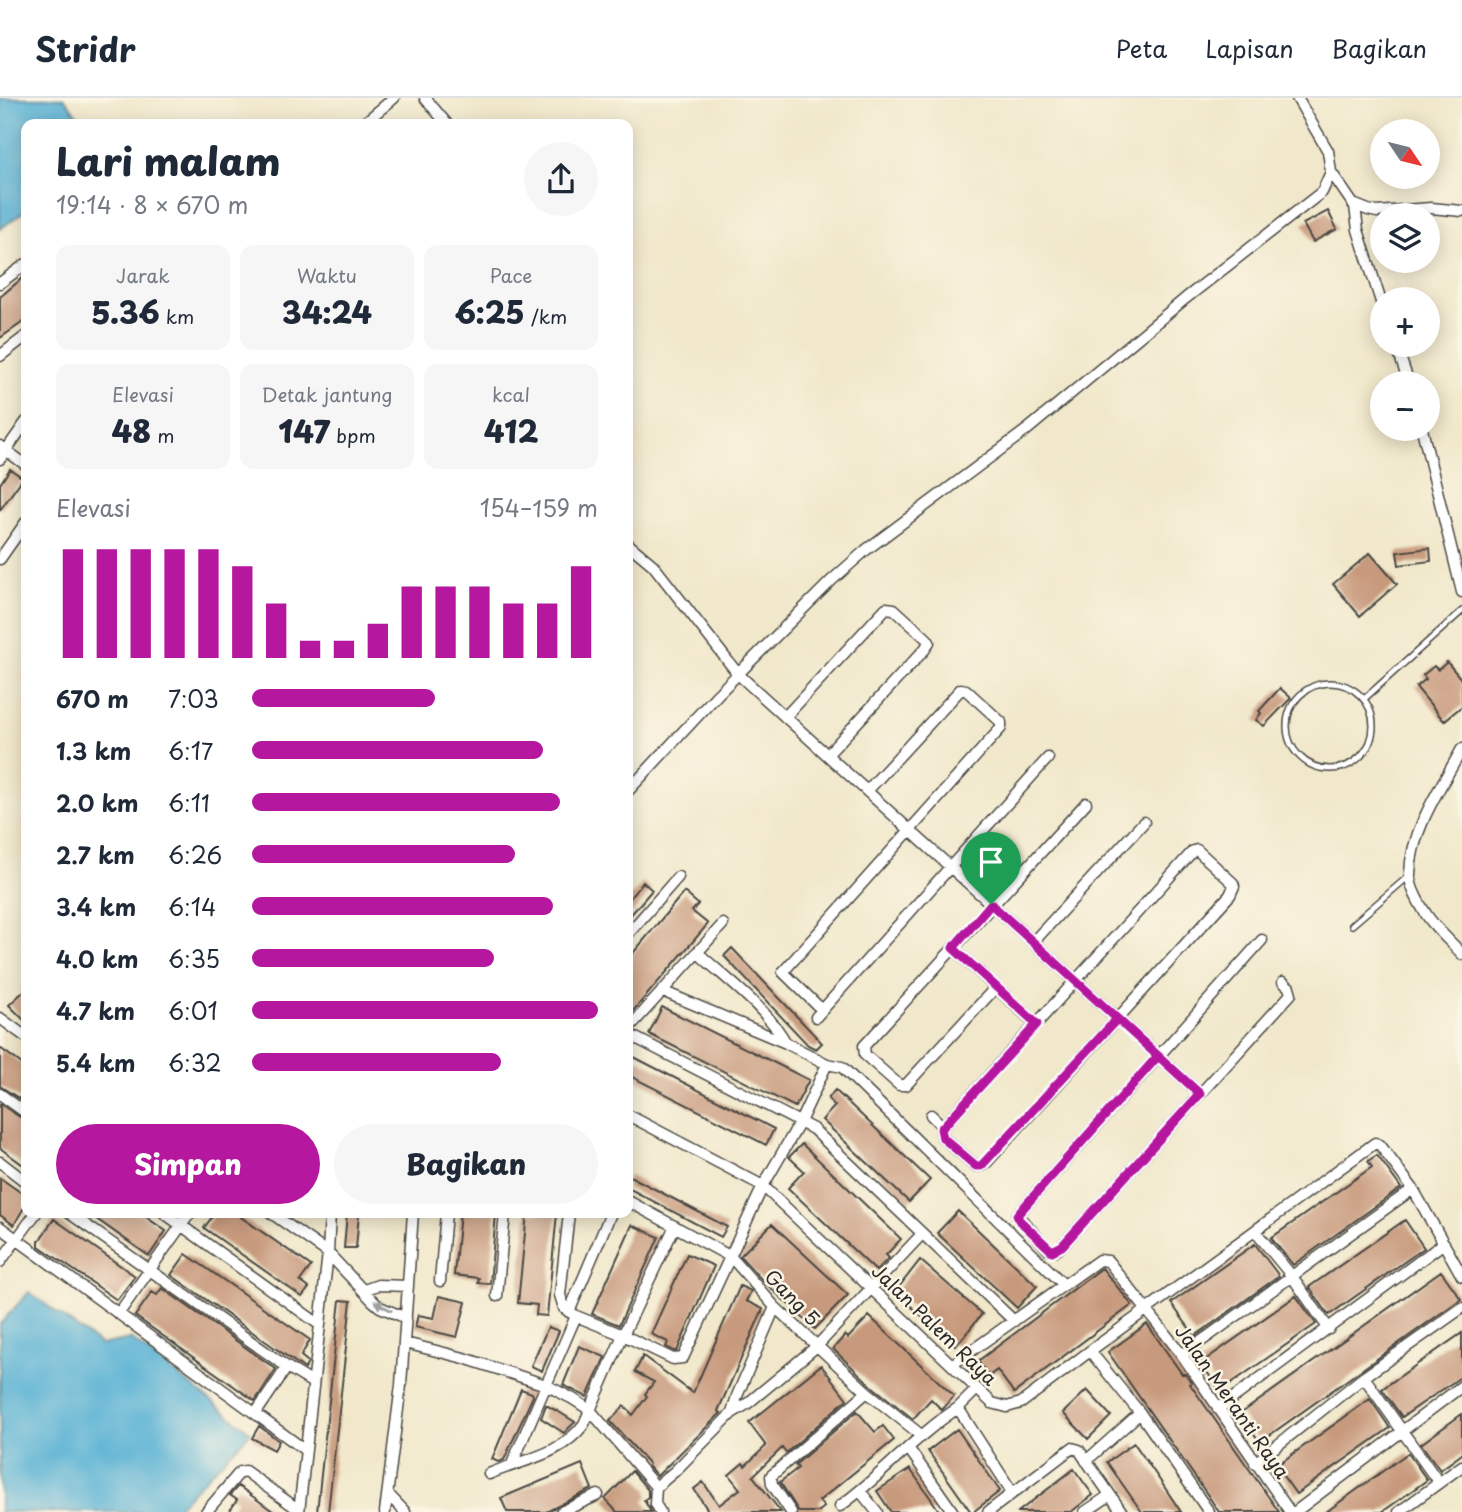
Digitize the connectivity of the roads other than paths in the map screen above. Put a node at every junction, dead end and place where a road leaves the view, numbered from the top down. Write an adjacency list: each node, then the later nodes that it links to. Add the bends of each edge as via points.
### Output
1 (394, 98): 4 (street)
2 (425, 98): 5 (street)
3 (1297, 98): 6 (street, via 1328,151)
4 (369, 119)
5 (443, 119)
6 (1331, 172): 7 (street); 23 (street, via 1322,192 1028,429 866,550)
7 (1355, 206): 8 (street, via 1377,212); 11 (street)
8 (1462, 211)
9 (21, 268): 10 (street)
10 (0, 283)
11 (1376, 287)
12 (21, 340): 13 (street)
13 (0, 356)
14 (21, 428): 16 (street)
15 (1425, 441): 21 (street)
16 (2, 452): 17 (street)
17 (21, 462)
18 (21, 529): 20 (street)
19 (633, 548): 23 (street, via 653,565)
20 (0, 559)
21 (1462, 592)
22 (1462, 611): 24 (lane)
23 (738, 674): 25 (street); 29 (street)
24 (1364, 699): 24 (lane, via 1372,715 1373,733 1366,750 1353,763 1327,769 1296,753 1287,728 1290,710 1300,695 1315,685 1333,683)
25 (785, 717): 27 (street); 27 (street, via 886,608 894,609 929,642)
26 (1462, 750): 35 (street, via 1415,843)
27 (827, 755): 30 (street)
28 (1048, 758): 34 (street)
29 (633, 786)
30 (867, 792): 33 (street); 33 (street, via 961,690 984,706 1001,722 1001,728)
31 (1086, 803): 37 (street)
32 (1143, 822): 42 (street)
33 (909, 830): 34 (street); 34 (street, via 783,971 819,1013)
34 (951, 868): 37 (street)
35 (1409, 876): 39 (lane); 45 (street, via 1427,915)
36 (678, 877): 40 (street)
37 (991, 904): 42 (street); 43 (street)
38 (723, 924): 44 (street)
39 (1352, 925)
40 (633, 928)
41 (1262, 940): 57 (street)
42 (1033, 942): 46 (street)
43 (953, 948): 48 (street); 48 (street, via 864,1046 864,1055 899,1085 906,1085)
44 (697, 952): 49 (street); 56 (street, via 760,1011)
45 (1462, 954)
46 (1076, 981): 50 (street); 50 (street, via 1193,851 1233,883 1233,890); 52 (street)
47 (1283, 982): 60 (street, via 1291,993)
48 (996, 987): 52 (street)
49 (662, 991): 53 (street); 56 (street)
50 (1117, 1019): 57 (street); 65 (street, via 981,1166 943,1138)
51 (1, 1022): 54 (street)
52 (1037, 1024): 65 (street)
53 (633, 1026)
54 (21, 1034)
55 (633, 1035): 64 (street)
56 (786, 1043): 58 (street)
57 (1158, 1056): 60 (street); 60 (street, via 1017,1215 1048,1249 1062,1246)
58 (827, 1064): 64 (street); 96 (street, via 842,1067)
59 (0, 1094): 61 (street)
60 (1200, 1094)
61 (21, 1109)
62 (931, 1115): 65 (street)
63 (633, 1118): 68 (street, Jalan Palem Raya)
64 (800, 1122): 68 (street); 86 (street, via 834,1148)
65 (943, 1127)
66 (0, 1162): 67 (street)
67 (21, 1178)
68 (763, 1186): 90 (street); 98 (street, Jalan Palem Raya)
69 (1413, 1189): 85 (street, Jalan Palem Raya, via 1376,1143); 88 (street); 93 (street)
70 (633, 1204): 83 (street, Gang 5)
71 (32, 1218): 87 (street)
72 (76, 1218): 92 (street)
73 (171, 1218): 82 (street)
74 (186, 1218): 82 (street)
75 (278, 1218): 89 (street)
76 (330, 1218): 89 (street)
77 (413, 1218): 97 (street)
78 (446, 1218): 95 (street)
79 (505, 1218): 100 (street)
80 (568, 1218): 105 (street, via 560,1294 562,1305)
81 (609, 1218): 105 (street)
82 (181, 1225): 92 (street); 108 (street)
83 (675, 1226): 90 (street, Gang 5); 110 (street)
84 (0, 1227): 87 (street)
85 (1255, 1231): 93 (street); 103 (street, Jalan Palem Raya)
86 (922, 1234): 98 (street); 107 (street)
87 (17, 1239): 91 (street); 104 (street)
88 (1444, 1243): 94 (street); 109 (street)
89 (328, 1254): 99 (street); 108 (street)
90 (731, 1257): 101 (street, Gang 5); 110 (street, via 683,1358 673,1359)
91 (0, 1262)
92 (149, 1270): 104 (street); 116 (street)
93 (1292, 1275): 109 (street); 114 (street)
94 (1462, 1276)
95 (440, 1281)
96 (1064, 1285): 103 (street, Jalan Meranti Raya, via 1105,1259); 107 (street)
97 (408, 1286): 99 (street, via 378,1285); 106 (street)
98 (872, 1287): 112 (street); 115 (street, Jalan Palem Raya)
99 (364, 1290): 106 (street, one-way to 99, via 380,1307)
100 (497, 1296)
101 (775, 1307): 112 (street, Gang 5); 127 (street)
102 (1462, 1308): 117 (street)
103 (1147, 1310): 113 (street, Jalan Palem Raya); 114 (street, Jalan Meranti Raya)
104 (119, 1313): 126 (street)
105 (573, 1314): 110 (street); 119 (street)
106 (406, 1318): 111 (street)
107 (1014, 1321): 115 (street)
108 (320, 1325): 118 (street)
109 (1329, 1329): 124 (street)
110 (623, 1335): 125 (street)
111 (405, 1343): 119 (street); 142 (street)
112 (817, 1346): 122 (street, Gang 5); 127 (street)
113 (1090, 1351): 121 (street, Jalan Palem Raya, via 1014,1407 992,1403); 128 (street)
114 (1182, 1355): 124 (street, Jalan Meranti Raya)
115 (953, 1364): 121 (street, Jalan Palem Raya)
116 (287, 1367): 118 (street); 126 (street)
117 (1364, 1377): 129 (street); 134 (street)
118 (313, 1383): 132 (street)
119 (546, 1385): 125 (street); 135 (street)
120 (1462, 1386): 129 (street)
121 (977, 1389): 123 (street)
122 (867, 1392): 130 (street, Gang 5); 152 (street, via 771,1476)
123 (958, 1408): 130 (street); 141 (street)
124 (1218, 1409): 134 (street, Jalan Meranti Raya)
125 (590, 1410): 135 (street, via 584,1424 564,1445); 139 (street)
126 (256, 1413): 132 (street)
127 (732, 1413): 139 (street)
128 (1140, 1413): 133 (street); 158 (street)
129 (1401, 1431): 138 (street); 159 (street)
130 (921, 1435): 131 (street)
131 (909, 1449): 140 (street); 154 (street)
132 (305, 1450): 147 (street)
133 (1086, 1461): 141 (street, via 1072,1448); 144 (street)
134 (1255, 1463): 159 (street, Jalan Meranti Raya)
135 (512, 1464): 137 (street)
136 (1462, 1466): 138 (street)
137 (489, 1474)
138 (1439, 1483): 160 (street)
139 (656, 1487): 151 (street, via 655,1504)
140 (860, 1491): 145 (street); 153 (street)
141 (1012, 1492): 155 (street)
142 (388, 1494): 148 (street); 149 (street)
143 (598, 1495): 150 (street)
144 (1110, 1495): 156 (street); 157 (street)
145 (840, 1506)
146 (209, 1511): 147 (street, via 245,1471)
147 (299, 1511)
148 (385, 1512)
149 (405, 1512)
150 (561, 1512)
151 (660, 1512)
152 (792, 1512)
153 (877, 1512)
154 (953, 1512)
155 (988, 1512)
156 (1086, 1512)
157 (1122, 1512)
158 (1209, 1512)
159 (1292, 1512)
160 (1399, 1512)

